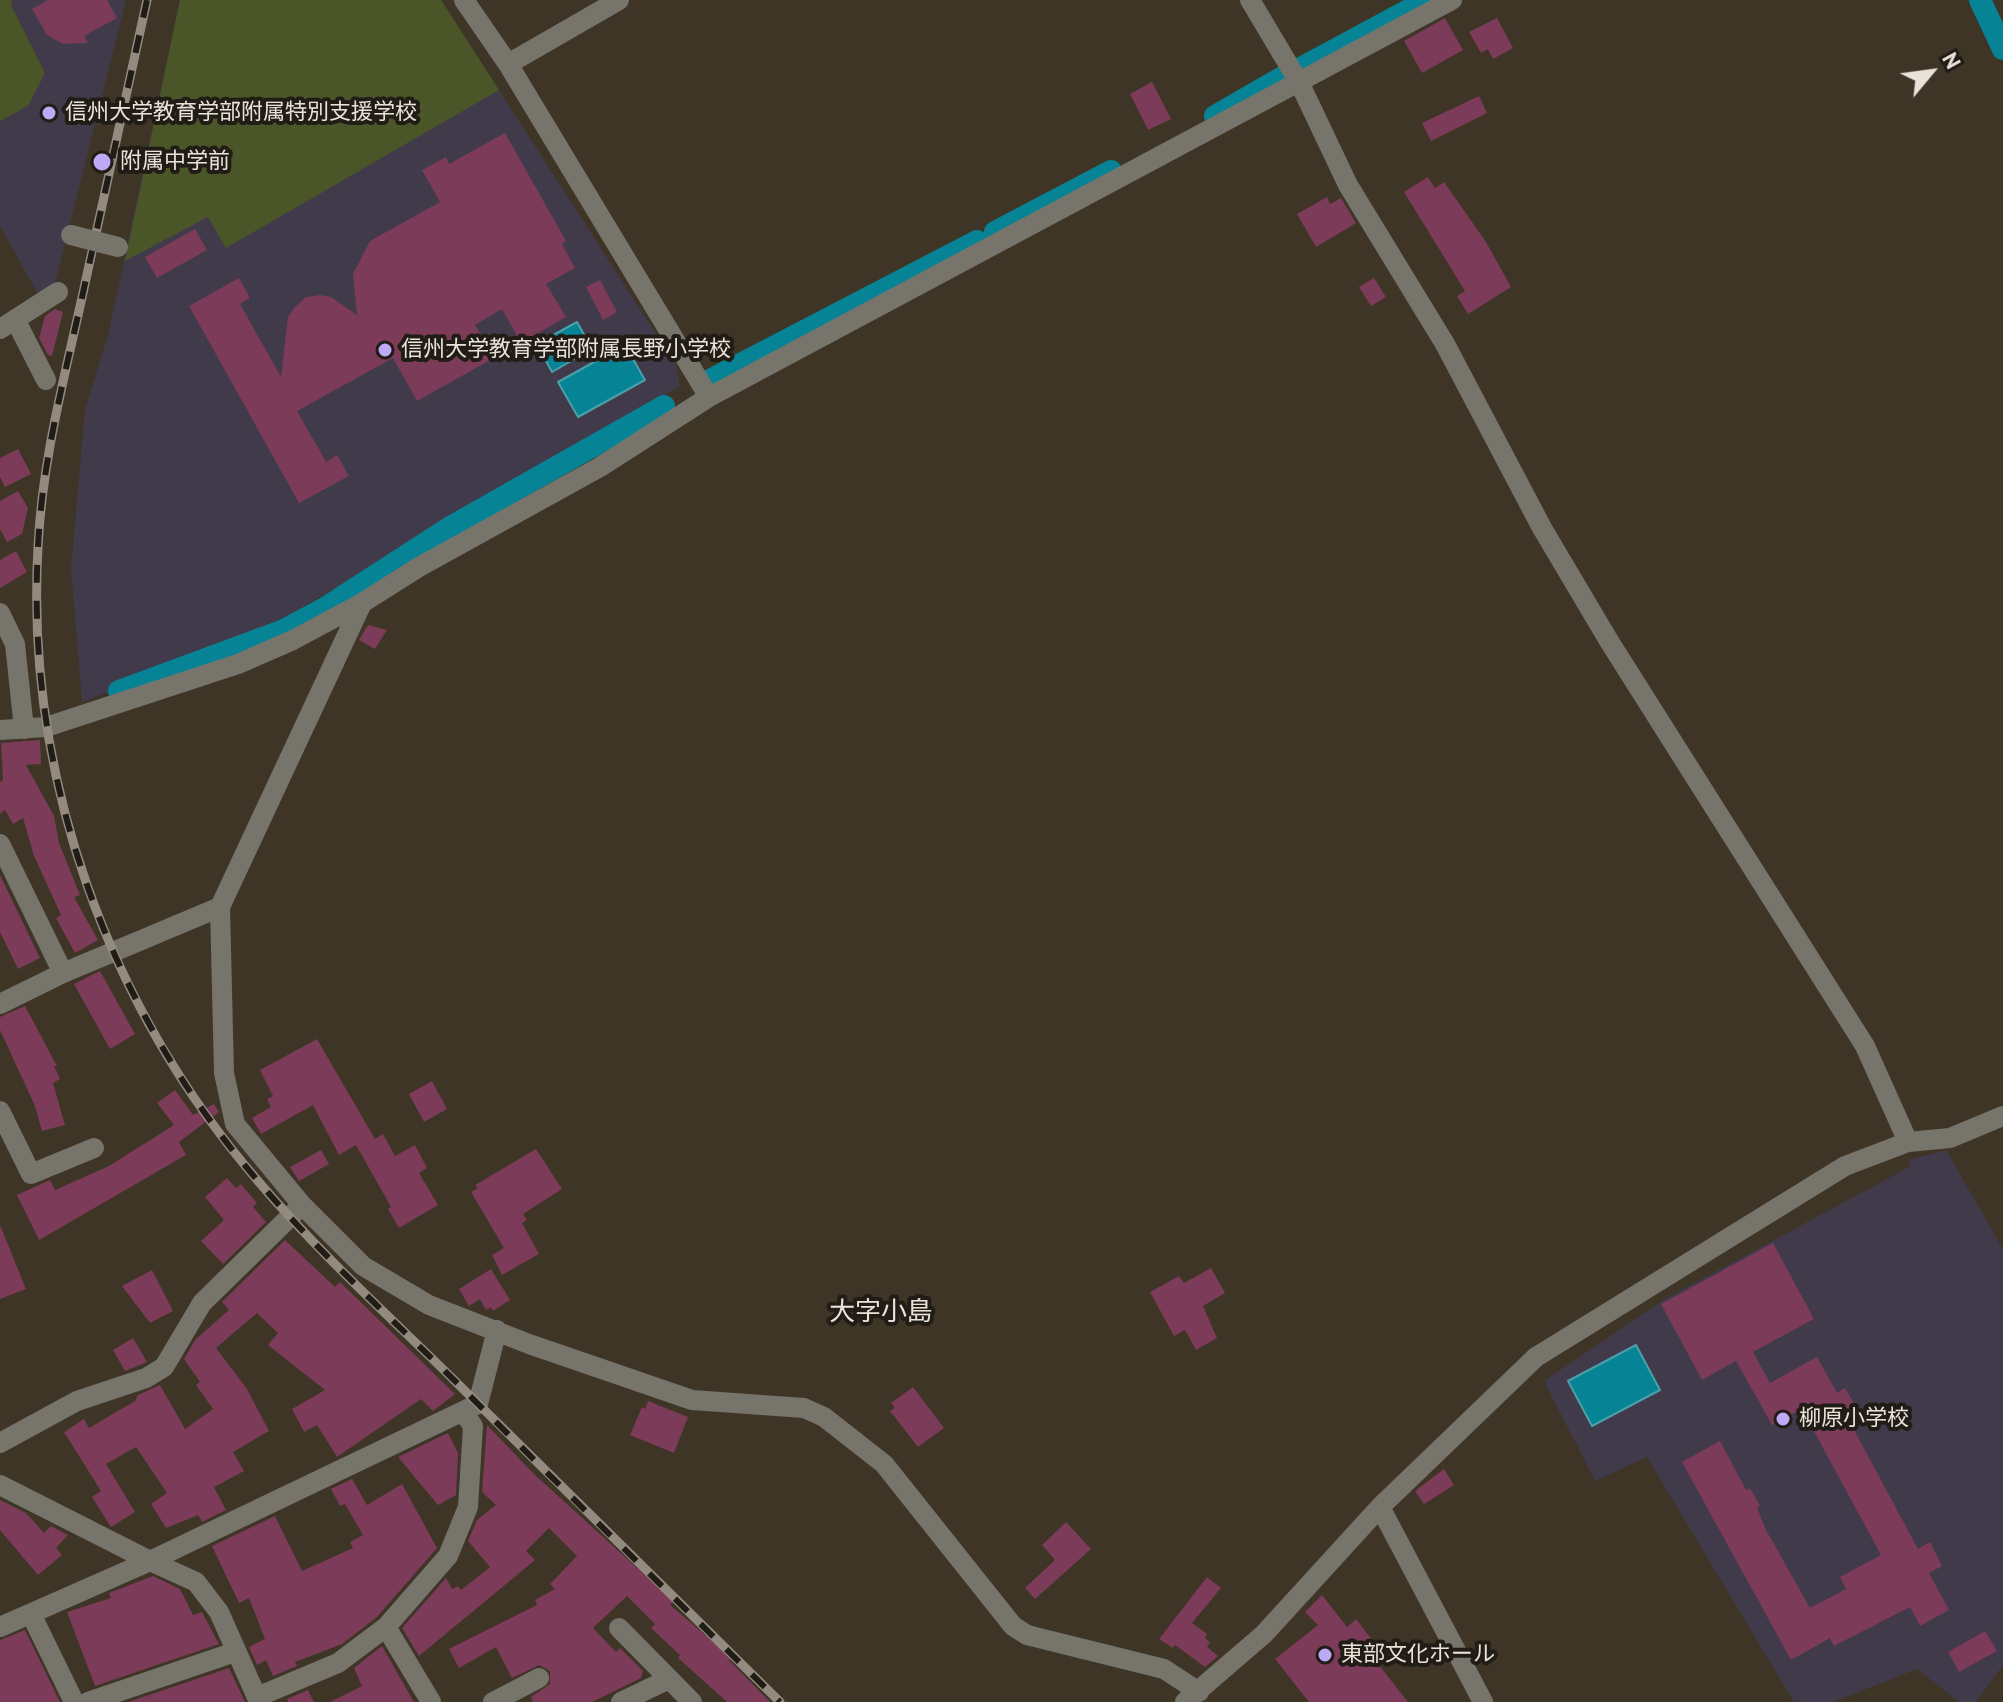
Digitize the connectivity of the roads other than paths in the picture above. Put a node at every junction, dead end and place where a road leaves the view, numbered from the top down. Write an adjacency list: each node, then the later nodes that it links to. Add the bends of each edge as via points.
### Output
1 (464, 0): 5 (street)
2 (619, 0): 5 (street)
3 (1250, 0): 6 (street)
4 (1452, 0): 6 (street)
5 (508, 64): 12 (street)
6 (1299, 82): 12 (street); 23 (street, via 1348,185 1445,344 1550,541 1865,1046)
7 (71, 235): 8 (street, bridge)
8 (118, 247)
9 (58, 292): 10 (street)
10 (8, 325): 11 (street)
11 (46, 380)
12 (709, 397): 13 (street, via 600,467)
13 (362, 603): 15 (street, via 238,664 46,727); 18 (street)
14 (0, 613): 15 (street, via 15,644)
15 (24, 729): 16 (street)
16 (0, 730)
17 (0, 844): 19 (street)
18 (220, 907): 19 (street); 25 (street, via 224,1073 235,1124)
19 (63, 973): 20 (street)
20 (0, 1004)
21 (0, 1111): 24 (street, via 31,1174)
22 (2003, 1116): 23 (street, via 1950,1138)
23 (1908, 1142): 30 (street, via 1845,1166 1536,1357)
24 (94, 1148)
25 (302, 1205): 26 (street, via 363,1266 429,1305); 28 (street, via 202,1303 164,1367 77,1401)
26 (497, 1330): 27 (street, via 478,1404); 39 (street, via 692,1400 804,1408 824,1417 884,1464 1013,1626 1027,1635 1164,1669)
27 (463, 1412): 31 (street); 34 (street, via 473,1426 468,1507 448,1556)
28 (0, 1443)
29 (0, 1485): 31 (street)
30 (1380, 1507): 39 (street, via 1264,1634); 47 (street)
31 (150, 1561): 32 (street); 36 (street, via 196,1582 219,1612)
32 (31, 1614): 33 (street); 41 (street)
33 (0, 1627)
34 (386, 1627): 40 (street, via 338,1663); 43 (street)
35 (619, 1628): 38 (street)
36 (235, 1652): 40 (street); 42 (street)
37 (539, 1678): 44 (street)
38 (669, 1679): 45 (street); 46 (street)
39 (1192, 1697)
40 (258, 1700)
41 (74, 1702)
42 (88, 1702)
43 (431, 1702)
44 (493, 1702)
45 (621, 1702)
46 (692, 1702)
47 (1483, 1702)

